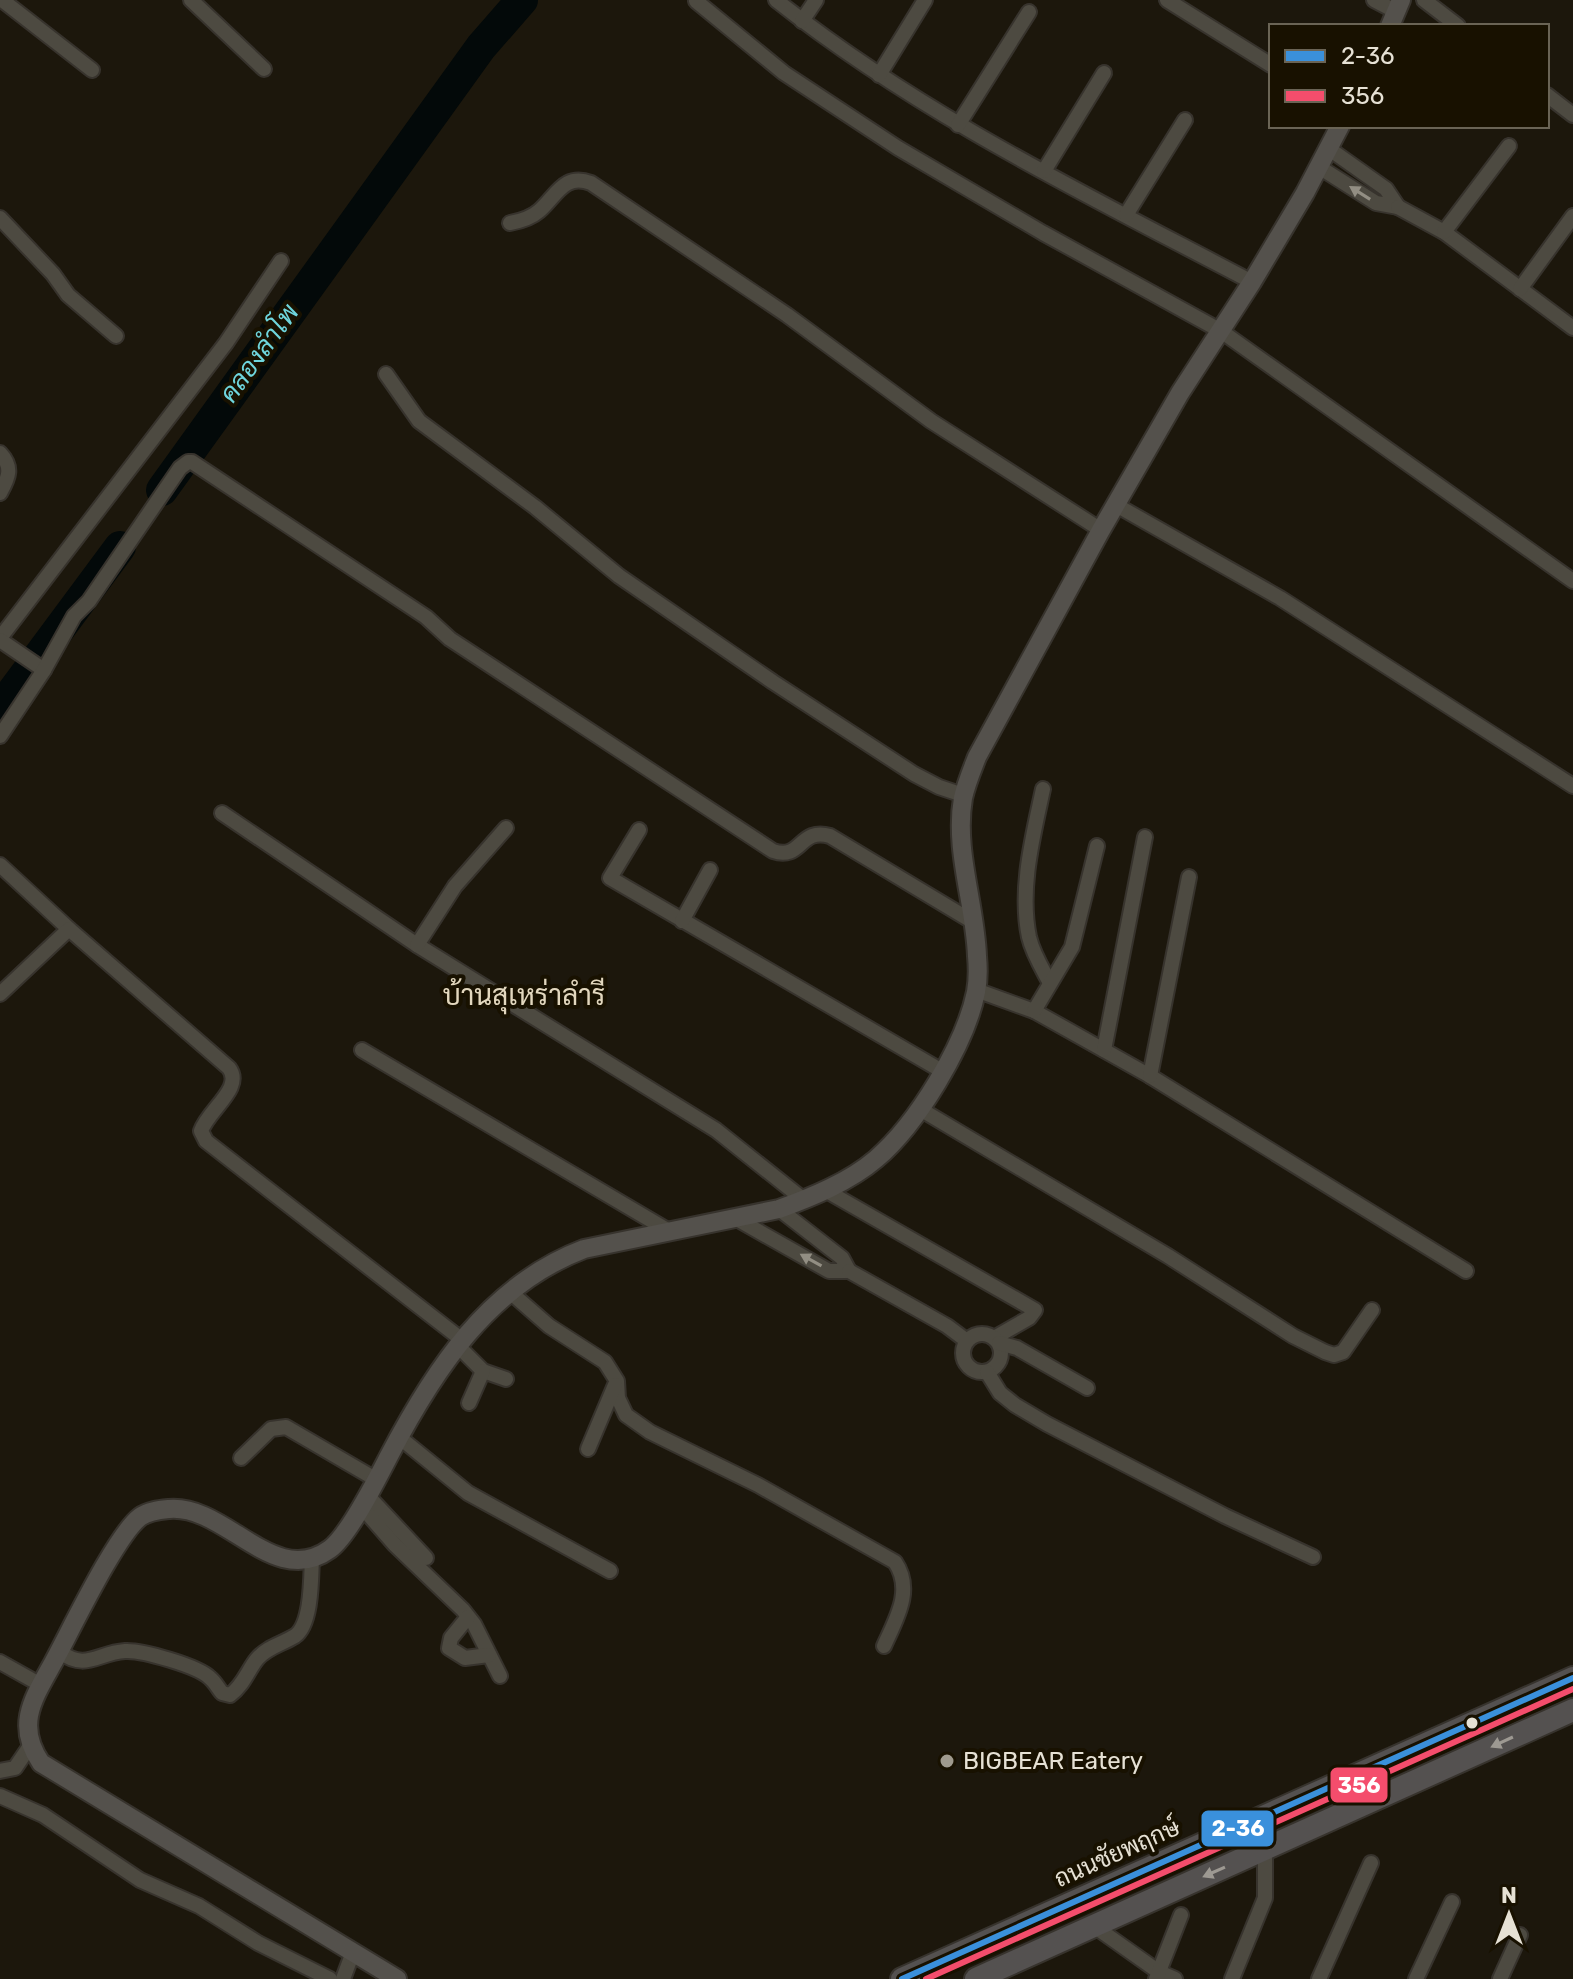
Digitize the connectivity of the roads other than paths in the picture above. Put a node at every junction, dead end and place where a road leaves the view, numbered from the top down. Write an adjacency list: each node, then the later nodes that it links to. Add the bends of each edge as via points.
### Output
1 (2, 0): 16 (street)
2 (191, 0): 15 (street)
3 (776, 0): 12 (street)
4 (816, 0): 12 (street)
5 (925, 0): 18 (street)
6 (1167, 0): 14 (street)
7 (1374, 0): 11 (street)
8 (1424, 0): 13 (street)
9 (696, 1): 38 (street, via 784,73 898,148)
10 (1029, 12): 22 (street)
11 (1396, 13)
12 (802, 21): 18 (street)
13 (1455, 24)
14 (1269, 64)
15 (264, 69)
16 (92, 70)
17 (1104, 73): 27 (street)
18 (879, 75): 22 (street)
19 (1549, 97): 20 (street)
20 (1573, 115)
21 (1185, 120): 29 (street)
22 (958, 125): 27 (street)
23 (1339, 128): 25 (street)
24 (1509, 146): 33 (street)
25 (1328, 148): 26 (street); 28 (street, via 1386,189)
26 (1319, 167): 28 (street, one-way to 26, via 1376,203); 35 (street)
27 (1044, 171): 29 (street)
28 (1398, 207): 33 (street)
29 (1126, 215): 35 (street)
30 (1573, 216): 36 (street)
31 (0, 218): 39 (street, via 68,295)
32 (510, 223): 44 (street, via 539,211 571,180 591,183 787,315 931,421)
33 (1444, 232): 36 (street)
34 (281, 261): 46 (street, via 226,343)
35 (1252, 282): 38 (street)
36 (1520, 289): 37 (street)
37 (1573, 328)
38 (1221, 331): 43 (street); 45 (street)
39 (116, 336)
40 (386, 374): 51 (street, via 419,421 619,576 892,760)
41 (0, 453): 42 (street, via 9,467)
42 (0, 493)
43 (1116, 505): 44 (street); 49 (street, via 1280,598)
44 (1101, 530): 51 (street, via 977,757)
45 (1573, 581)
46 (2, 640): 47 (street)
47 (42, 668): 48 (street); 61 (street, via 180,468 192,462 773,851 784,855 809,835 830,836)
48 (0, 736)
49 (1573, 786)
50 (1043, 789): 64 (street, via 1031,848 1028,935)
51 (963, 795): 61 (street, via 961,844)
52 (222, 813): 63 (street)
53 (506, 828): 63 (street, via 455,886)
54 (639, 830): 60 (street, via 610,878)
55 (1145, 837): 69 (street)
56 (1097, 846): 64 (street, via 1072,947)
57 (0, 865): 62 (street)
58 (710, 870): 60 (street)
59 (1189, 877): 71 (street)
60 (682, 921): 70 (street)
61 (975, 923): 65 (street)
62 (69, 929): 66 (street); 84 (street, via 235,1075 234,1085 206,1119 201,1131 206,1141)
63 (417, 945): 74 (street, via 716,1130)
64 (1050, 983): 67 (street)
65 (976, 990): 67 (street); 70 (street)
66 (0, 994)
67 (1034, 1011): 69 (street)
68 (362, 1050): 77 (street)
69 (1104, 1050): 71 (street)
70 (942, 1071): 72 (street)
71 (1150, 1076): 79 (street)
72 (920, 1109): 73 (street, via 875,1160); 81 (street, via 1325,1352 1343,1352)
73 (825, 1190): 74 (street); 83 (street, via 1035,1310)
74 (804, 1200): 75 (street)
75 (779, 1209): 76 (street); 78 (street, via 842,1258)
76 (735, 1218): 77 (street); 78 (street, one-way to 76, via 829,1271)
77 (669, 1231): 80 (street, via 584,1249)
78 (849, 1271): 82 (street)
79 (1466, 1271)
80 (509, 1291): 84 (street); 88 (street, via 549,1326 595,1354)
81 (1372, 1310)
82 (967, 1341): 83 (street, via 980,1335); 86 (street, via 966,1364)
83 (996, 1341): 86 (street, via 999,1364); 89 (street)
84 (459, 1342): 85 (street); 91 (street)
85 (483, 1371): 87 (street); 90 (street)
86 (987, 1372): 96 (street, via 1000,1393 1037,1418)
87 (506, 1379)
88 (617, 1381): 92 (street); 100 (street, via 626,1415 650,1432 895,1562 904,1587 901,1611)
89 (1087, 1388)
90 (469, 1403)
91 (399, 1437): 94 (street); 98 (street, via 468,1493)
92 (588, 1449)
93 (241, 1458): 94 (street, via 271,1429 286,1427)
94 (369, 1494): 95 (street, via 332,1548); 97 (street); 99 (street, via 395,1545)
95 (312, 1557): 101 (street, via 293,1561 274,1556 197,1513 157,1510 140,1517 120,1541); 101 (street, via 302,1628 266,1651 230,1695 201,1672 147,1654 125,1651 83,1662)
96 (1313, 1557)
97 (426, 1558)
98 (610, 1571)
99 (468, 1617): 102 (street); 102 (street, via 449,1648 465,1658)
100 (884, 1646)
101 (60, 1652): 106 (street)
102 (489, 1655): 104 (street)
103 (0, 1662): 106 (street)
104 (500, 1676)
105 (1573, 1678): 123 (main road, ถนนชัยพฤกษ์)
106 (41, 1685): 108 (street, via 28,1721)
107 (1573, 1710): 111 (main road, one-way to 111)
108 (30, 1746): 109 (street, via 15,1768); 117 (street, via 41,1763)
109 (0, 1771)
110 (0, 1796): 120 (street, via 43,1815 140,1880 199,1906)
111 (1265, 1850): 115 (main road, one-way to 115); 125 (street, via 1265,1898)
112 (1371, 1863): 126 (street)
113 (1452, 1902): 127 (street)
114 (1181, 1915): 118 (street)
115 (1094, 1926): 118 (street); 119 (main road)
116 (1520, 1935): 128 (street)
117 (353, 1952): 121 (street); 122 (street)
118 (1157, 1976): 124 (street)
119 (984, 1978)
120 (330, 1979)
121 (343, 1979)
122 (397, 1979)
123 (902, 1979)
124 (1175, 1979)
125 (1232, 1979)
126 (1319, 1979)
127 (1416, 1979)
128 (1500, 1979)

